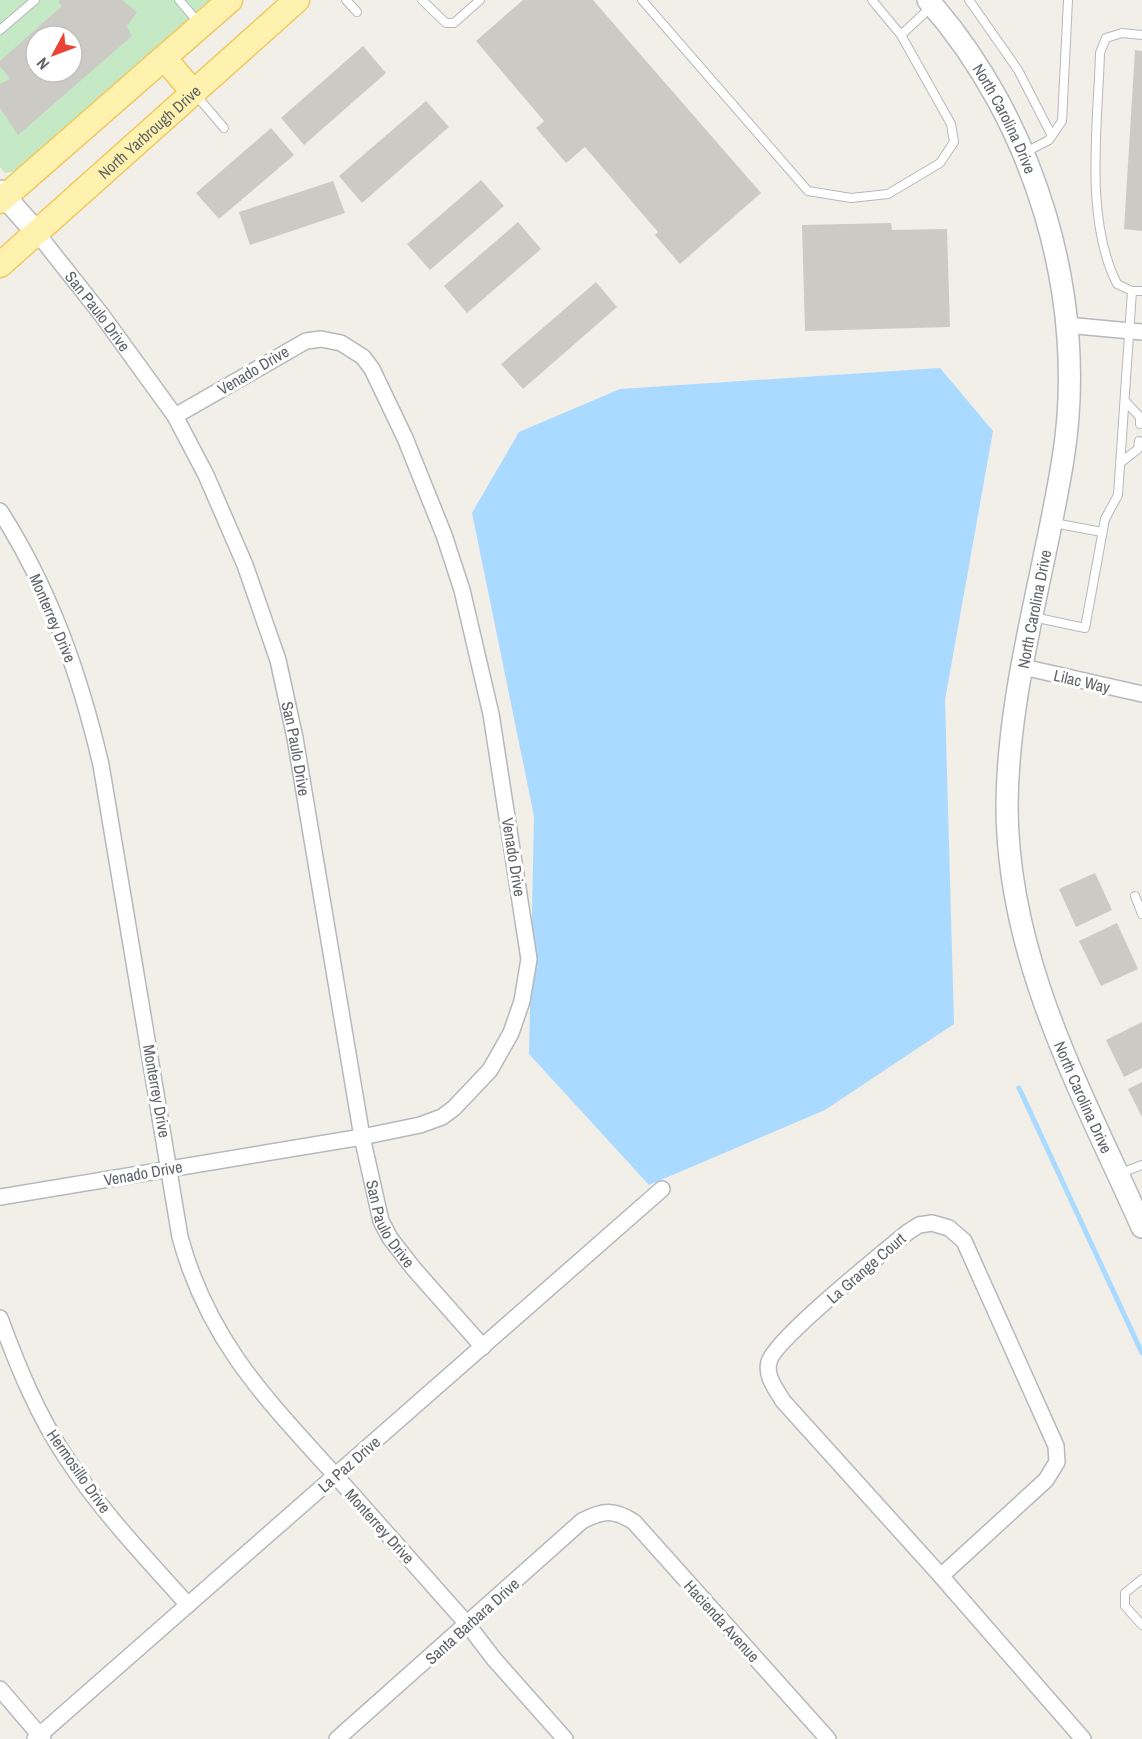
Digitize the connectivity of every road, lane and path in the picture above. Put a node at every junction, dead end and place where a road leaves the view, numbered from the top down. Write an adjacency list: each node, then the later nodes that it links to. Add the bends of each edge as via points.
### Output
1 (35, 0): 15 (lane)
2 (179, 0): 14 (lane)
3 (230, 0): 14 (main road)
4 (297, 0): 19 (main road, North Yarbrough Drive)
5 (346, 0): 13 (lane)
6 (423, 0): 7 (lane, via 446,23 454,23)
7 (480, 0)
8 (642, 0): 16 (lane, via 808,192 851,198 888,194 940,163 954,142 951,124)
9 (873, 0): 16 (lane)
10 (969, 0): 21 (lane, via 1018,70)
11 (1068, 0): 21 (lane, via 1062,121)
12 (931, 3): 16 (lane); 22 (main road, North Carolina Drive, via 962,42)
13 (357, 12)
14 (201, 26): 18 (main road)
15 (0, 30)
16 (902, 35)
17 (1142, 35): 26 (lane, via 1122,33 1106,38 1100,52 1096,198 1109,268 1117,284)
18 (164, 58): 19 (main road); 23 (main road)
19 (194, 93): 20 (lane); 24 (main road, North Yarbrough Drive)
20 (224, 128)
21 (1052, 136): 22 (lane)
22 (1023, 154): 28 (main road, North Carolina Drive, via 1045,211)
23 (2, 196): 24 (main road, San Paulo Drive)
24 (37, 233): 25 (main road, North Yarbrough Drive); 31 (street, San Paulo Drive)
25 (0, 265)
26 (1132, 291): 27 (lane); 29 (lane)
27 (1142, 291)
28 (1066, 325): 29 (street); 36 (main road, North Carolina Drive, via 1068,407 1064,457)
29 (1136, 332): 30 (lane)
30 (1125, 401): 32 (lane, via 1140,417); 34 (lane)
31 (175, 416): 43 (street, San Paulo Drive, via 245,565 278,660 304,788); 43 (street, Venado Drive, via 296,345 321,339 351,347 372,369 405,438 462,590 491,714 515,861 529,959 522,1001 511,1032 490,1070 454,1108 420,1125)
32 (1140, 424)
33 (1139, 441): 34 (lane, via 1138,449)
34 (1120, 463): 37 (lane, via 1118,495)
35 (0, 511): 45 (street, Monterrey Drive, via 63,633 88,708 102,765)
36 (1051, 522): 37 (lane); 38 (main road, North Carolina Drive)
37 (1102, 532): 38 (lane, via 1085,628)
38 (1033, 617): 39 (main road, North Carolina Drive)
39 (1023, 667): 40 (street, Lilac Way); 46 (main road, North Carolina Drive, via 1010,749 1007,805 1017,910 1045,1009)
40 (1142, 694)
41 (1135, 896): 42 (lane)
42 (1142, 914)
43 (362, 1137): 45 (street, Venado Drive); 51 (street, San Paulo Drive, via 374,1198 390,1238)
44 (1142, 1165): 46 (lane)
45 (170, 1168): 48 (street, Venado Drive); 52 (street, Monterrey Drive, via 180,1237 204,1305 242,1369)
46 (1118, 1174): 49 (main road, North Carolina Drive)
47 (662, 1190): 51 (street, La Paz Drive)
48 (0, 1197)
49 (1142, 1227)
50 (0, 1318): 56 (street, Hermosillo Drive, via 26,1383 67,1458 130,1540)
51 (483, 1347): 52 (street, La Paz Drive)
52 (336, 1476): 56 (street, La Paz Drive); 58 (street, Monterrey Drive)
53 (610, 1511): 58 (street, Santa Barbara Drive, via 582,1521); 63 (street, Hacienda Avenue, via 634,1522)
54 (941, 1576): 54 (street, La Grange Court, via 783,1401 768,1373 773,1352 794,1331 908,1232 932,1223 949,1227 964,1241 1056,1446 1057,1461 1046,1480); 64 (street, La Grange Court)
55 (1142, 1579): 57 (lane, via 1125,1593 1125,1606)
56 (188, 1605): 60 (street, La Paz Drive)
57 (1142, 1624)
58 (468, 1625): 61 (street, Santa Barbara Drive); 62 (street, Monterrey Drive)
59 (3, 1698): 60 (street)
60 (39, 1738)
61 (337, 1739)
62 (565, 1739)
63 (828, 1739)
64 (1083, 1739)

